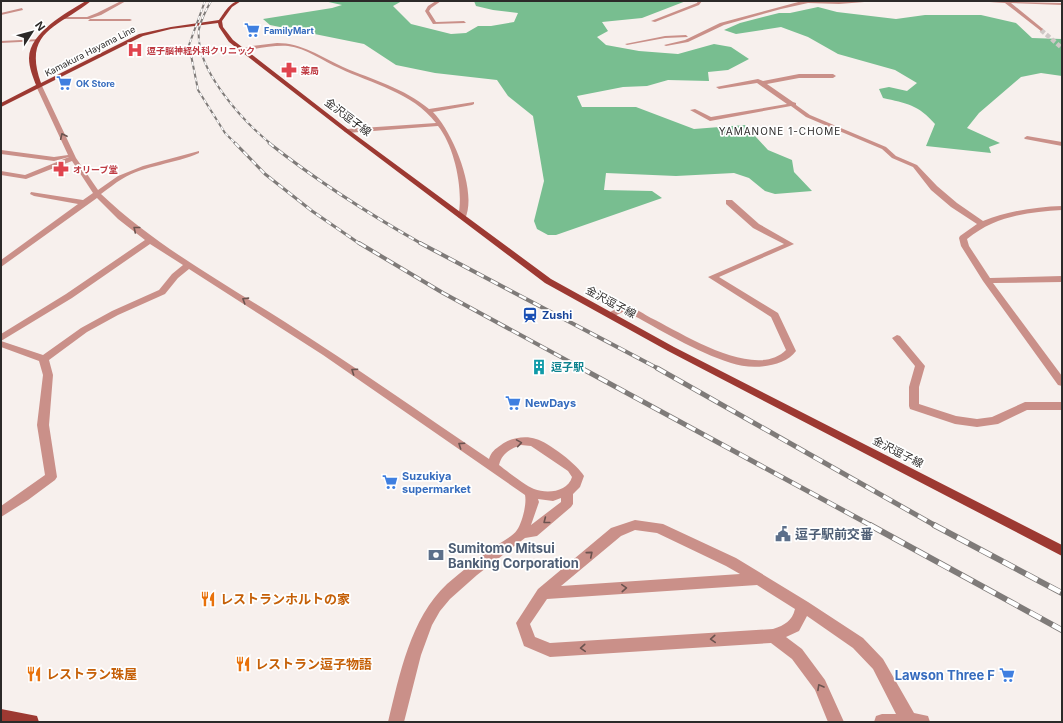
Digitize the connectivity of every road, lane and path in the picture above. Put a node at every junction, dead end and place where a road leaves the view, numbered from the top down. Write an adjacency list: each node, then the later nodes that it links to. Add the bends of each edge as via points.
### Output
1 (90, 1): 15 (main road, Kamakura Hayama Line)
2 (124, 1): 16 (street)
3 (239, 1): 18 (main road, via 231,6)
4 (439, 1): 19 (street, via 427,11 435,23)
5 (700, 1): 20 (street)
6 (793, 1): 10 (street)
7 (875, 1): 11 (street)
8 (976, 1): 9 (street)
9 (1004, 1): 12 (street); 21 (street)
10 (809, 2): 11 (street); 22 (street, via 722,24)
11 (838, 2)
12 (1062, 4)
13 (22, 9): 14 (street)
14 (1, 14)
15 (62, 18): 16 (street); 23 (main road, Kamakura Hayama Line, via 45,32)
16 (87, 18): 17 (street, via 86,20)
17 (130, 20)
18 (220, 21): 27 (main road, 金沢逗子線, via 225,34); 30 (main road, Kamakura Hayama Line, via 141,35)
19 (464, 22)
20 (653, 22)
21 (1041, 30)
22 (700, 35): 25 (street, via 665,37); 26 (street)
23 (40, 40): 24 (street); 30 (main road, Kamakura Hayama Line, via 34,47 32,65)
24 (1, 42)
25 (627, 44)
26 (666, 45)
27 (240, 50): 36 (street, via 279,45 301,48 323,60 394,88); 38 (main road, 金沢逗子線)
28 (833, 76): 29 (street, via 799,76)
29 (762, 83): 31 (street, via 758,81); 33 (street)
30 (40, 86): 34 (main road, Kamakura Hayama Line); 43 (street, one-way to 30)
31 (719, 87)
32 (472, 103): 36 (street)
33 (794, 104): 35 (street, via 710,119); 51 (street, via 808,116 884,148 894,157 914,166 934,188)
34 (1, 105)
35 (693, 110)
36 (428, 111): 37 (street)
37 (441, 124): 38 (street); 50 (street, via 458,160 466,204)
38 (347, 131): 50 (main road, 金沢逗子線)
39 (1027, 138): 40 (street)
40 (1062, 144)
41 (1, 152): 43 (street, via 54,159)
42 (197, 152): 46 (street, via 183,158 145,166 120,177)
43 (72, 157): 44 (street, via 26,178); 46 (street)
44 (1, 173)
45 (34, 194): 48 (street)
46 (96, 194): 48 (street); 52 (street, one-way to 46)
47 (729, 202): 57 (street, via 756,226 790,244 712,277 775,315 791,351 784,358 760,364 734,361 629,310 622,309)
48 (86, 203): 53 (street)
49 (1062, 208): 51 (street, via 1020,213)
50 (462, 217): 57 (main road, 金沢逗子線, via 548,281)
51 (982, 224): 56 (street, via 963,238 965,246)
52 (150, 240): 54 (street); 58 (street, via 69,296)
53 (1, 264)
54 (188, 265): 61 (street, via 162,292 90,326); 64 (street, one-way to 54, via 326,353)
55 (1062, 279): 56 (street)
56 (987, 281): 62 (street)
57 (610, 315): 69 (main road, 金沢逗子線)
58 (1, 338)
59 (897, 338): 63 (street, via 920,366 914,387 914,406 955,420 977,423 994,421 1025,406)
60 (1, 344): 61 (street)
61 (44, 358): 67 (street, via 48,375 43,425 51,477)
62 (1062, 383)
63 (1062, 406)
64 (493, 467): 65 (street, one-way to 65, via 496,455 507,446 520,441 534,442 572,468 578,476 576,484); 66 (street)
65 (567, 492): 66 (street, via 553,496); 68 (street, one-way to 68, via 567,504 532,532)
66 (531, 493): 68 (street, via 533,502)
67 (1, 512)
68 (522, 534): 77 (street, via 444,595 426,622 414,653)
69 (1062, 551)
70 (758, 579): 71 (street, one-way to 70); 71 (street, one-way to 70, via 616,532 635,525 658,528 731,562); 72 (street)
71 (543, 593): 73 (street, one-way to 71, via 550,650 529,641 523,624)
72 (803, 606): 73 (street, via 794,629); 75 (street, via 858,643 878,664)
73 (773, 636): 78 (street, one-way to 73, via 820,685 797,654)
74 (1, 718): 76 (main road)
75 (915, 721): 79 (street)
76 (31, 722)
77 (396, 722)
78 (836, 722)
79 (882, 722)

